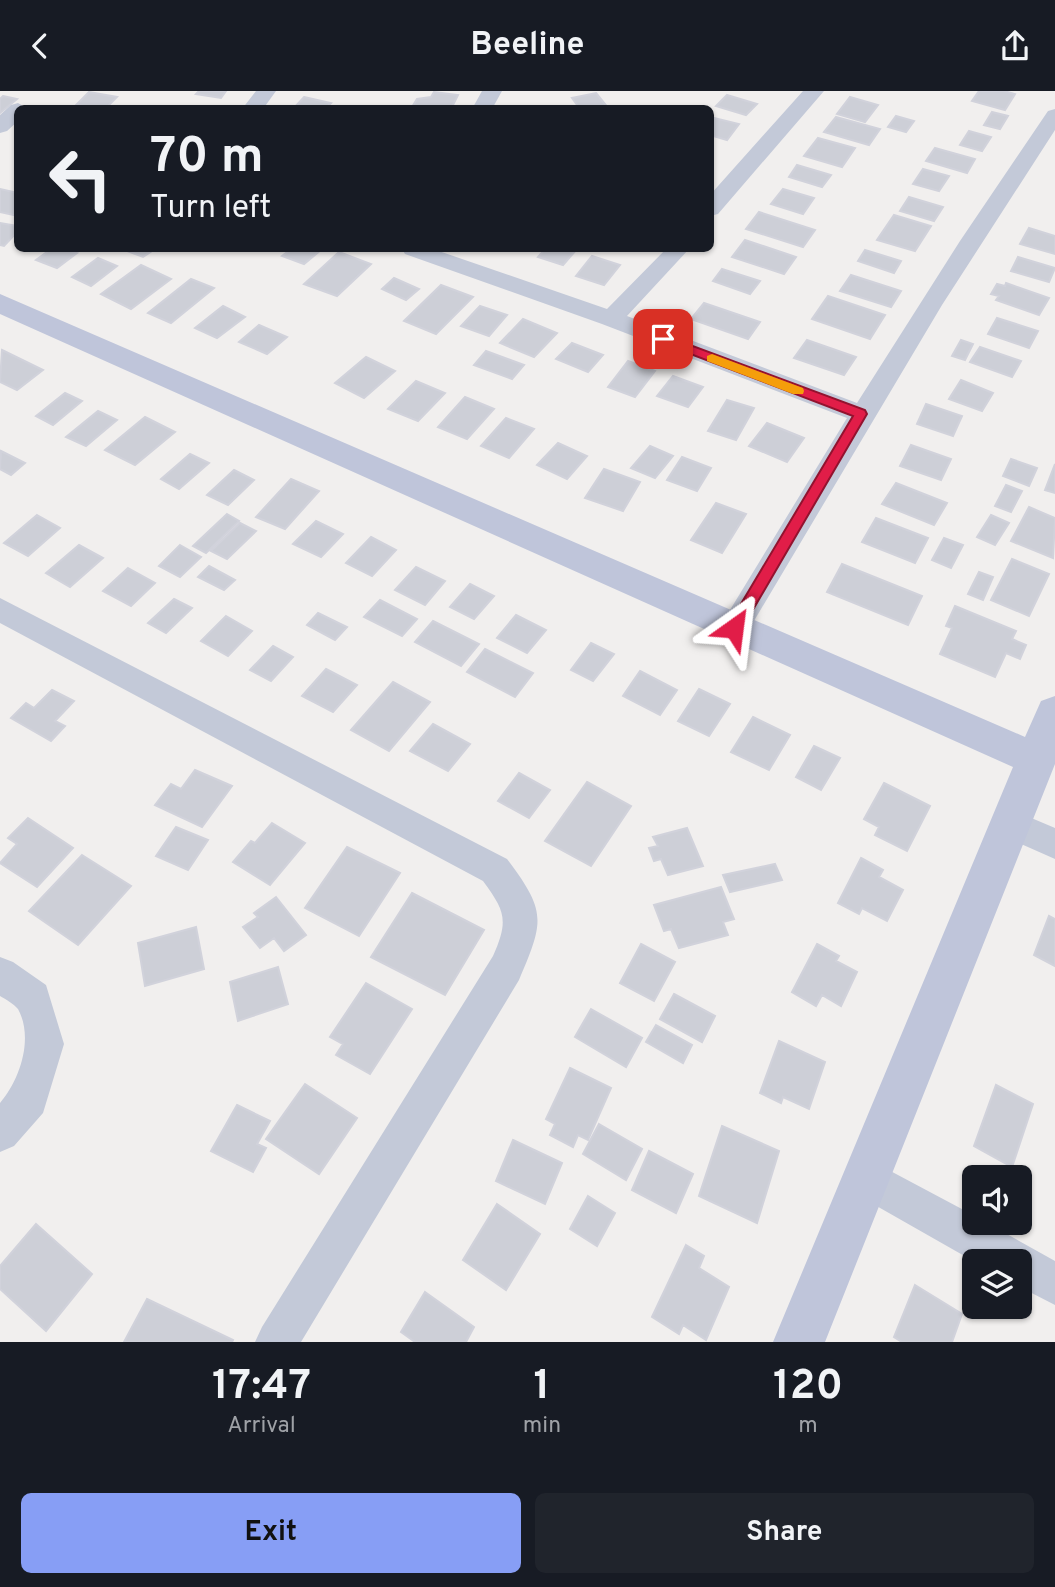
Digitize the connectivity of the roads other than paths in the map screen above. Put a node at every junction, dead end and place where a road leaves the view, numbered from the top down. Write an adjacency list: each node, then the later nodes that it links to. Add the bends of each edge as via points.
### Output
1 (814, 91): 5 (street)
2 (14, 112): 4 (street)
3 (1055, 115): 10 (street)
4 (0, 127)
5 (714, 200)
6 (421, 252): 9 (street)
7 (675, 252): 9 (street)
8 (0, 303): 12 (street)
9 (611, 319): 10 (street)
10 (861, 414): 12 (street)
11 (0, 609): 23 (street, via 495,870 519,901 523,929 506,968)
12 (734, 628): 14 (street)
13 (1055, 712): 14 (street)
14 (1037, 760): 15 (street)
15 (1008, 823): 16 (street); 19 (street)
16 (1055, 844)
17 (0, 974): 18 (street, via 33,998 45,1044 29,1098)
18 (0, 1132)
19 (866, 1178): 20 (street); 24 (street)
20 (993, 1249)
21 (1032, 1271): 22 (street)
22 (1055, 1284)
23 (277, 1342)
24 (799, 1342)

